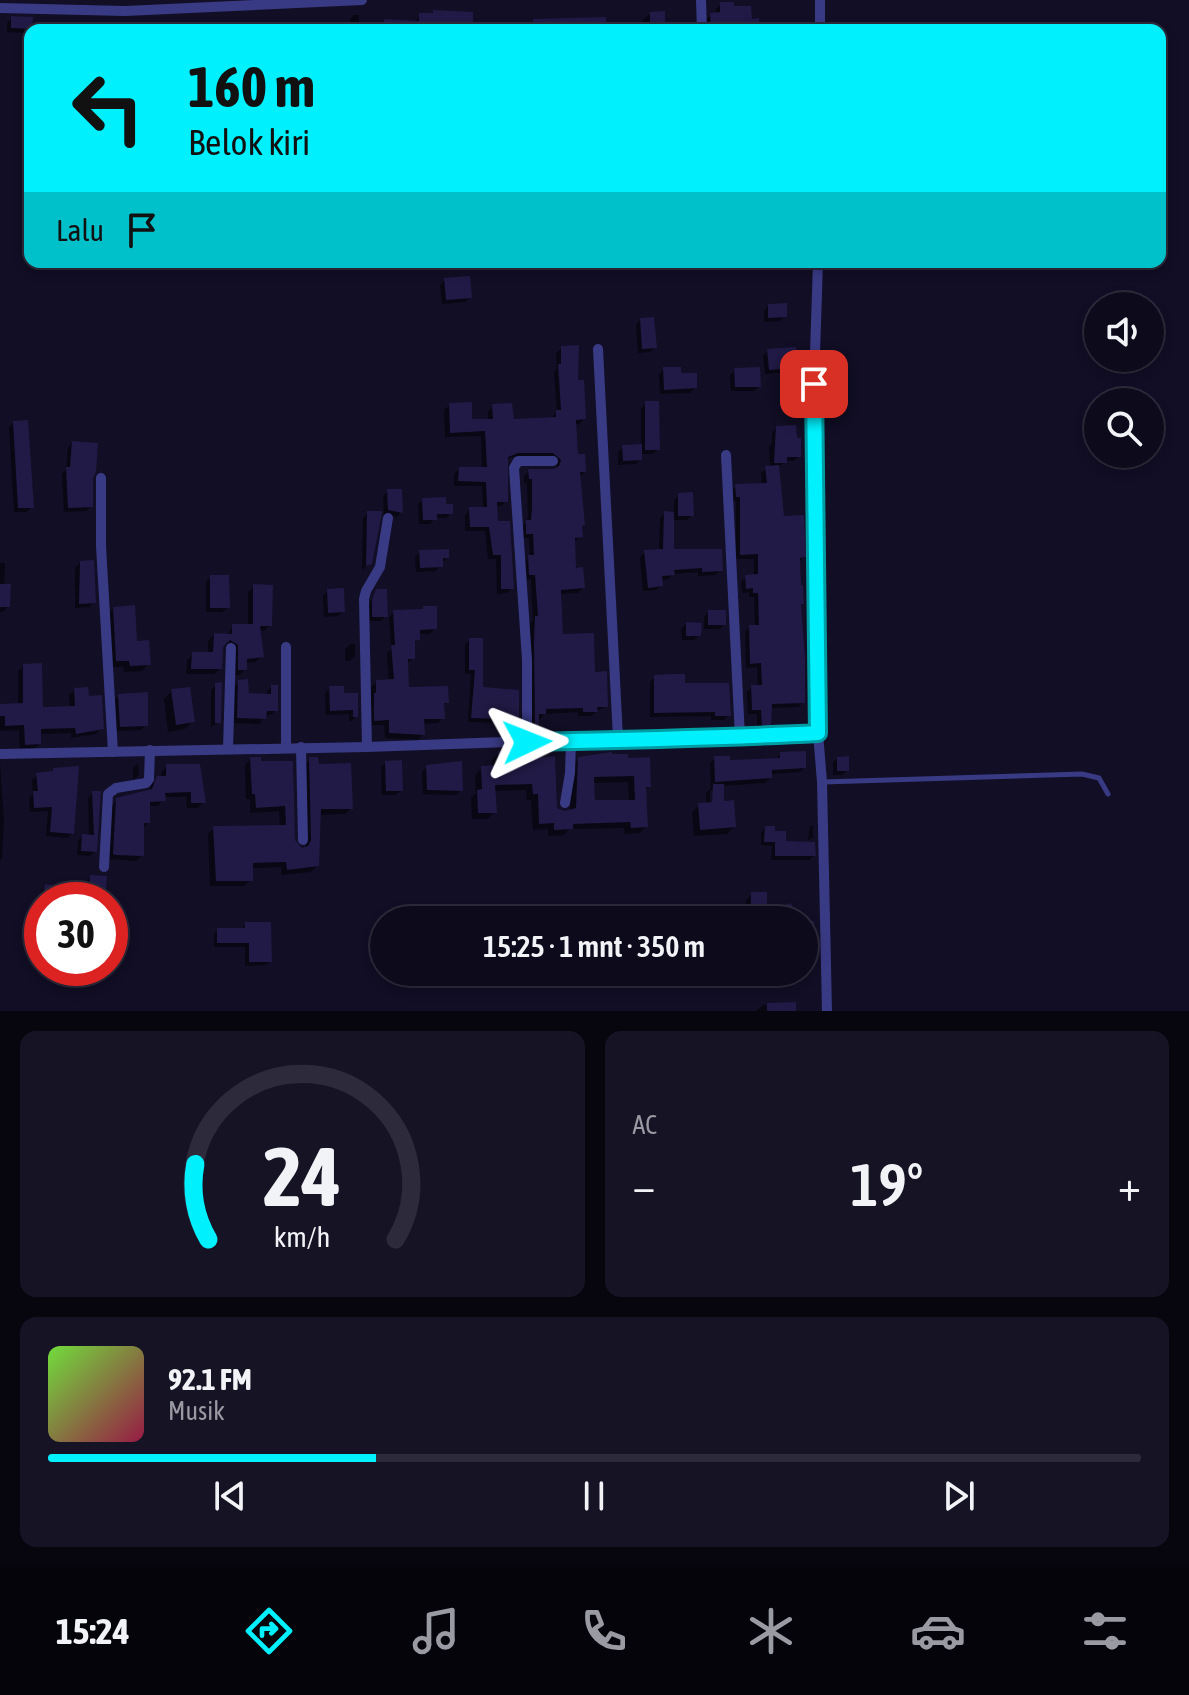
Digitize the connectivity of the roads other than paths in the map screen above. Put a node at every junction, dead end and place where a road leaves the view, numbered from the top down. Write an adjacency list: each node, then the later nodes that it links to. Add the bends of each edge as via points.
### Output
1 (362, 0): 4 (street, via 125,11)
2 (701, 0): 5 (street)
3 (820, 0): 6 (street)
4 (5, 5)
5 (702, 24)
6 (820, 24)
7 (818, 268): 15 (street)
8 (598, 349): 17 (street)
9 (726, 455): 16 (street)
10 (553, 461): 19 (street, via 518,461 514,468)
11 (101, 478): 25 (street)
12 (388, 518): 21 (street, via 380,567 364,599)
13 (286, 647): 22 (street)
14 (231, 648): 23 (street)
15 (818, 733): 16 (street); 27 (street)
16 (740, 737): 17 (street)
17 (618, 738): 18 (street)
18 (571, 741): 19 (street); 29 (street)
19 (527, 742): 21 (street)
20 (301, 747): 21 (street); 22 (street); 30 (street)
21 (367, 747)
22 (286, 748): 23 (street)
23 (228, 749): 24 (street)
24 (150, 750): 25 (street); 31 (street, via 146,783 108,794)
25 (113, 752): 26 (street)
26 (0, 754)
27 (822, 782): 28 (lane, via 1082,774 1099,778); 32 (street)
28 (1108, 794)
29 (565, 803)
30 (303, 840)
31 (104, 867)
32 (827, 1011)

